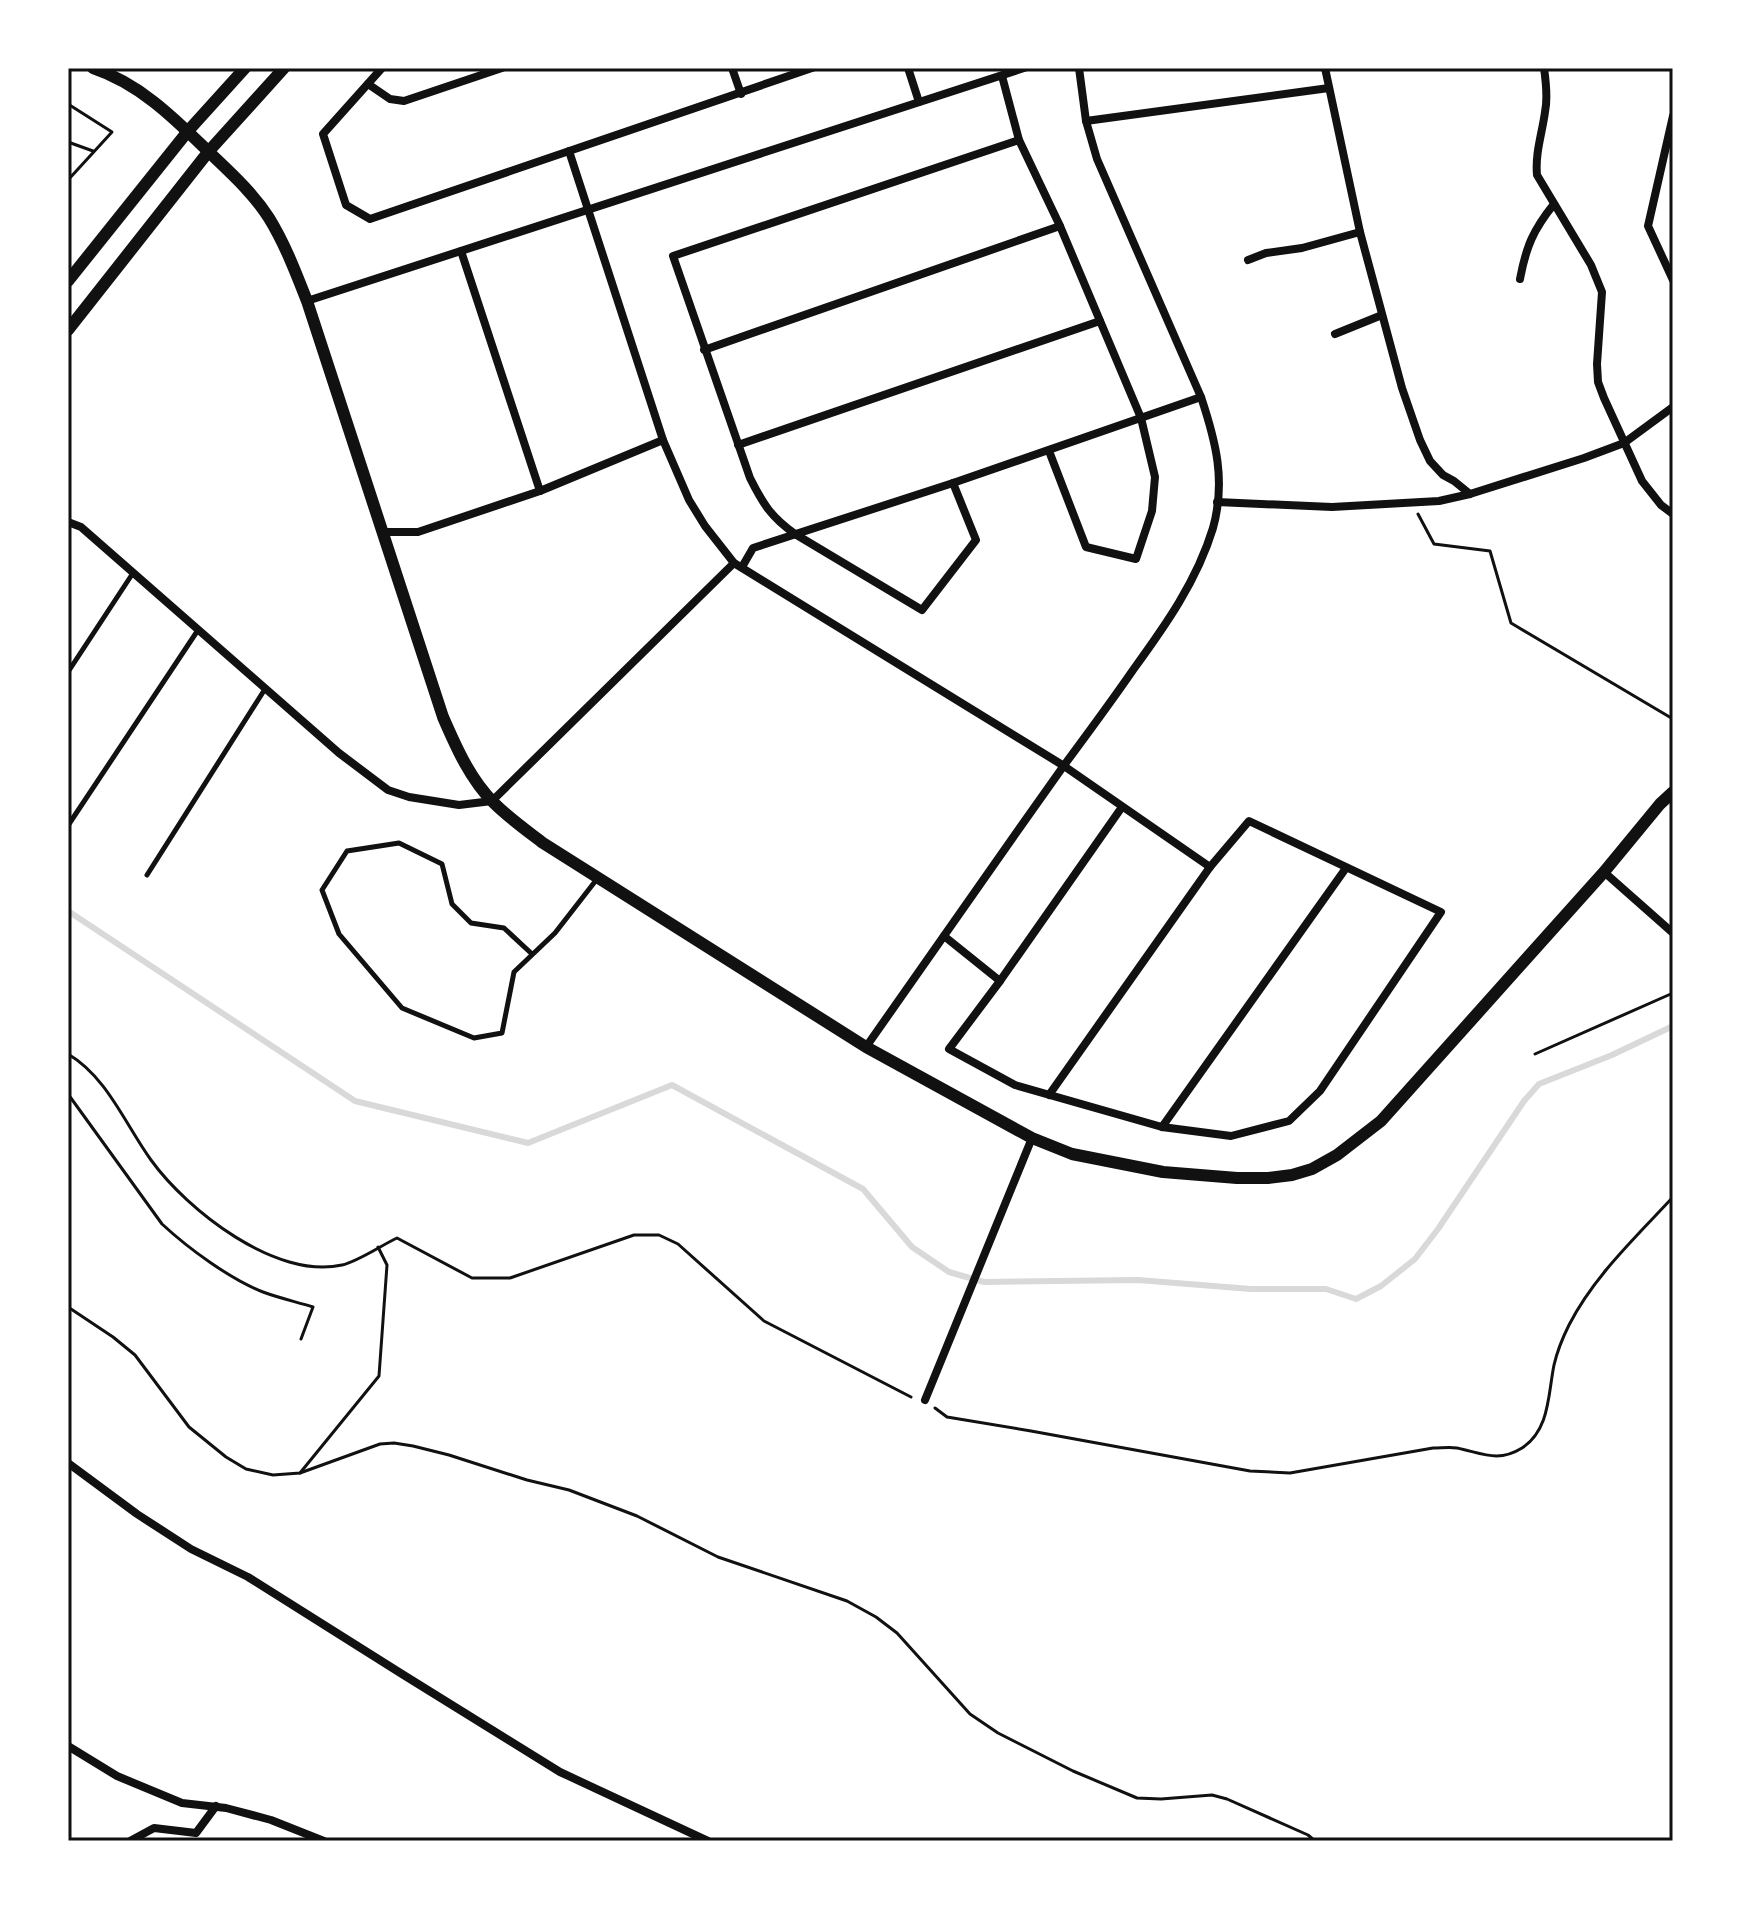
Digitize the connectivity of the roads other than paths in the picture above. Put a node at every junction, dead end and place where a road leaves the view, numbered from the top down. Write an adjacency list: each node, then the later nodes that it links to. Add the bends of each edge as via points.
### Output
1 (93, 68): 20 (street, via 147,96)
2 (245, 68): 20 (street)
3 (284, 68): 22 (street)
4 (382, 68): 14 (street)
5 (502, 68): 14 (street, via 404,101 390,99)
6 (732, 68): 16 (street)
7 (812, 68): 16 (street)
8 (908, 68): 17 (street)
9 (1024, 68): 13 (street)
10 (1079, 68): 19 (street)
11 (1325, 68): 15 (street)
12 (1544, 68): 24 (street, via 1546,110 1537,175)
13 (1002, 76): 17 (street); 21 (street)
14 (368, 84): 23 (street, via 323,134 346,205 370,219)
15 (1329, 88): 19 (street); 27 (street)
16 (741, 94): 23 (street)
17 (919, 102): 25 (street)
18 (1673, 116): 31 (street, via 1648,226)
19 (1086, 121): 39 (street, via 1097,159)
20 (188, 131): 22 (street); 32 (street)
21 (1019, 140): 26 (street); 38 (street, via 673,256)
22 (209, 151): 33 (street, via 269,219); 36 (street)
23 (569, 151): 25 (street)
24 (1554, 204): 30 (street, via 1525,252); 43 (street, via 1602,292 1598,382)
25 (588, 209): 28 (street); 42 (street)
26 (1060, 226): 35 (street); 38 (street)
27 (1360, 232): 29 (street); 34 (street)
28 (461, 251): 33 (street); 47 (street)
29 (1248, 260)
30 (1520, 279)
31 (1673, 280)
32 (68, 281)
33 (307, 301): 52 (street)
34 (1382, 315): 37 (street); 48 (street, via 1430,461)
35 (1100, 321): 41 (street); 44 (street)
36 (68, 330)
37 (1335, 334)
38 (704, 350): 44 (street)
39 (1201, 397): 41 (street); 49 (street, via 1220,473)
40 (1673, 407): 43 (street)
41 (1141, 418): 45 (street); 45 (street, via 1155,477 1152,511 1136,559 1086,547)
42 (663, 440): 47 (street); 54 (street, via 689,500)
43 (1624, 443): 48 (street); 50 (street, via 1642,481)
44 (738, 445): 53 (street, via 761,499)
45 (1049, 451): 46 (street)
46 (953, 483): 53 (street); 53 (street, via 976,540 922,610)
47 (540, 491): 52 (street, via 418,532)
48 (1470, 494): 49 (street, via 1413,504 1332,507)
49 (1217, 502): 59 (street, via 1213,527 1184,594)
50 (1673, 514)
51 (68, 522): 55 (street, via 81,527)
52 (382, 532): 61 (street, via 443,717 458,752)
53 (795, 534): 54 (street, via 753,548)
54 (738, 565): 59 (street); 61 (street)
55 (133, 573): 56 (street); 57 (lane)
56 (198, 630): 58 (street); 63 (lane)
57 (68, 672)
58 (265, 688): 61 (street, via 388,790 459,805); 67 (lane)
59 (1064, 766): 62 (street); 70 (street)
60 (1673, 792): 66 (street)
61 (492, 801): 68 (street)
62 (1122, 807): 64 (street); 72 (street)
63 (69, 824)
64 (1210, 867): 65 (street, via 1249,821); 74 (street)
65 (1346, 868): 75 (street); 75 (street, via 1441,912 1320,1091 1289,1121 1231,1136)
66 (1604, 872): 69 (street); 76 (street, via 1381,1121 1312,1169 1268,1178 1163,1172 1072,1154)
67 (147, 875)
68 (597, 878): 71 (lane); 73 (street)
69 (1673, 933)
70 (944, 936): 72 (street); 73 (street)
71 (532, 954): 71 (lane, via 514,972 502,1033 474,1038 402,1008 339,934 322,890 347,851 399,843 442,864 452,904 471,923 504,928)
72 (1000, 981): 74 (street, via 949,1049 1015,1085)
73 (866, 1047): 76 (street)
74 (1049, 1095): 75 (street)
75 (1162, 1127)
76 (1032, 1138): 77 (street)
77 (925, 1400)
78 (68, 1463): 83 (street, via 180,1542 248,1577 560,1772)
79 (68, 1746): 80 (street, via 117,1776 182,1803)
80 (216, 1806): 81 (street, via 196,1833 154,1828); 82 (street)
81 (130, 1841)
82 (324, 1841)
83 (708, 1841)

